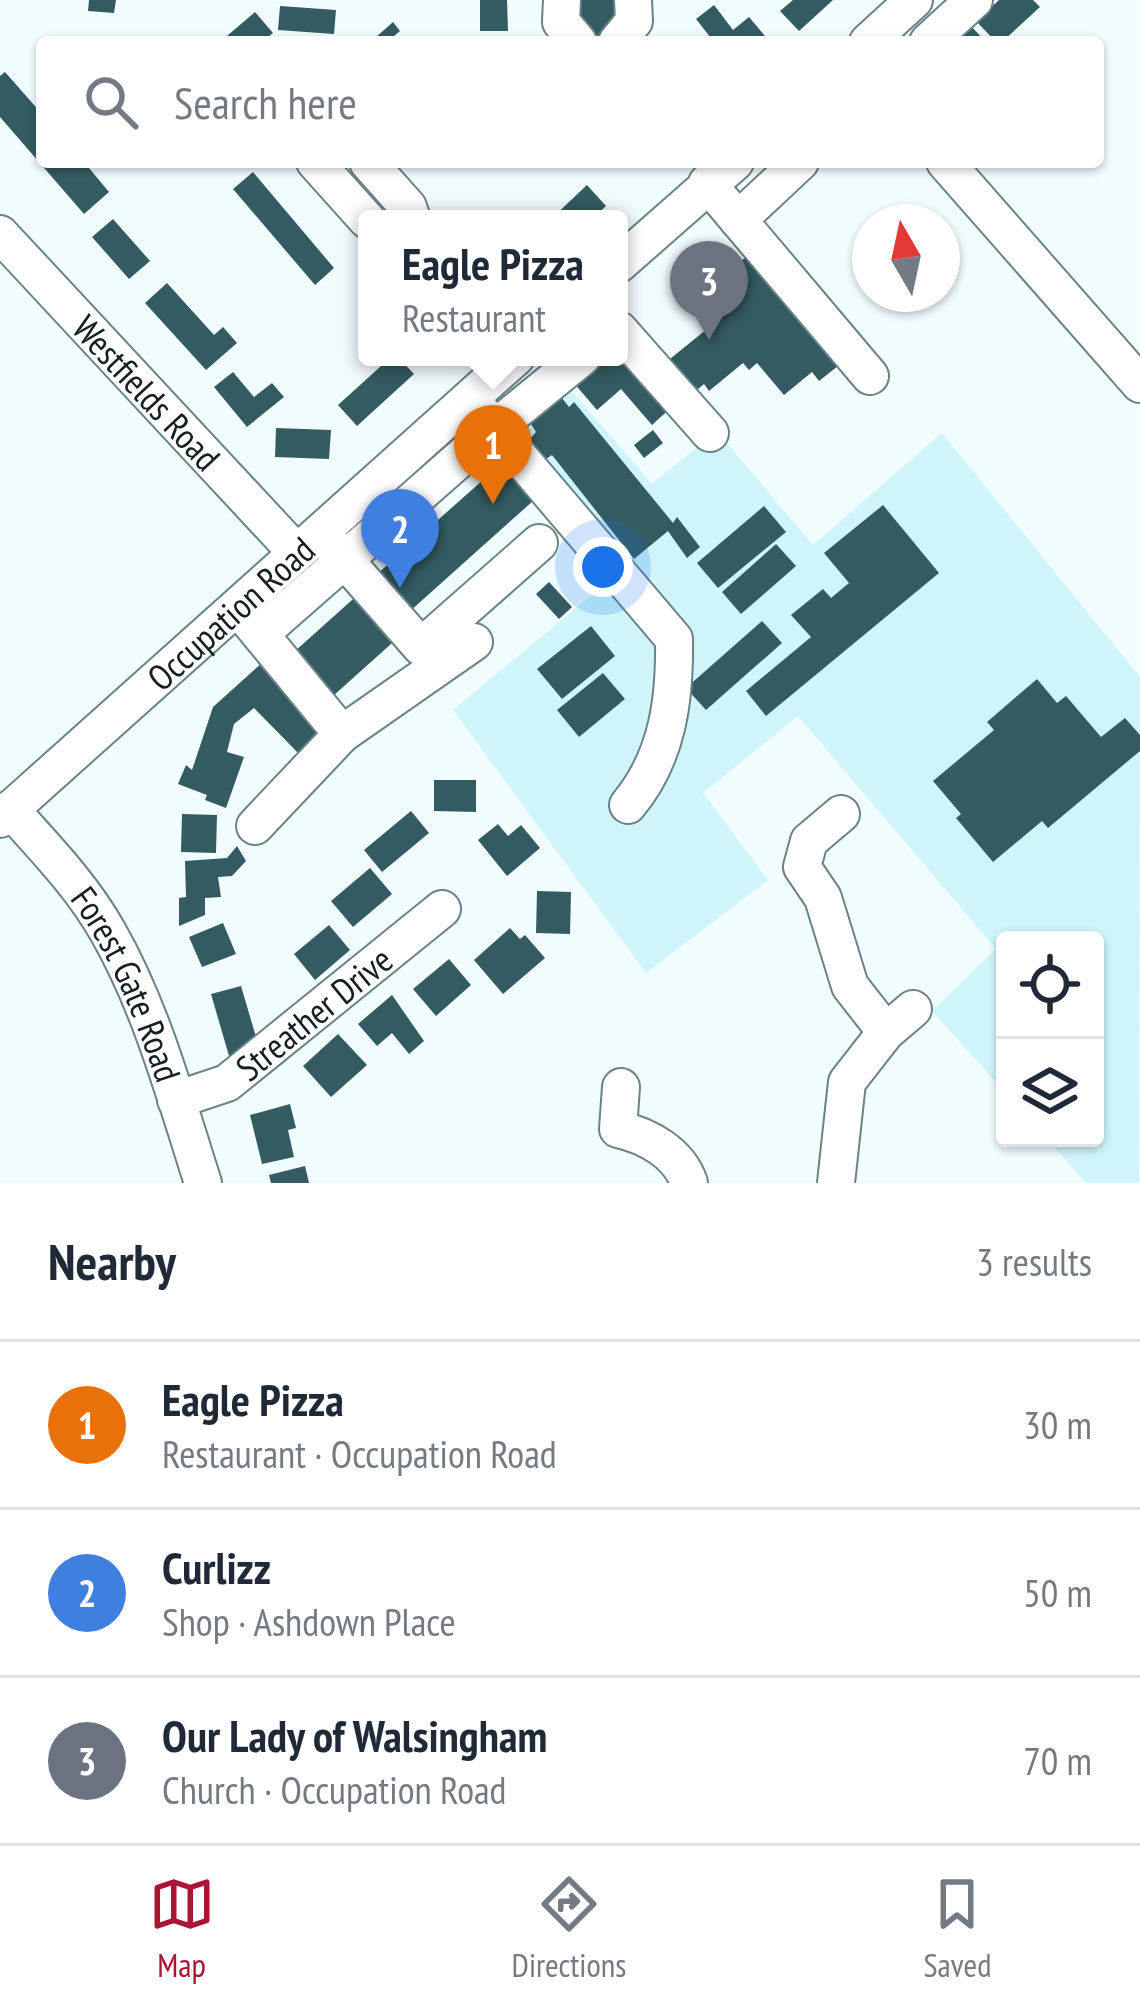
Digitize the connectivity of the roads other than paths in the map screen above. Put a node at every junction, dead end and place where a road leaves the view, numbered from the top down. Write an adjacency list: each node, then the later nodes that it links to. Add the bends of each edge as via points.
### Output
1 (562, 0): 5 (street, via 561,22)
2 (633, 0): 6 (street, via 634,21)
3 (914, 0): 7 (street)
4 (974, 0): 8 (street)
5 (573, 36)
6 (624, 36)
7 (875, 36)
8 (935, 36)
9 (320, 168): 14 (street)
10 (373, 168): 15 (street)
11 (726, 168): 16 (street); 18 (street)
12 (794, 168): 16 (street)
13 (950, 168): 23 (street)
14 (358, 210)
15 (409, 210)
16 (738, 220): 22 (street)
17 (0, 234): 26 (street, Westfields Road)
18 (628, 256)
19 (628, 340): 25 (street)
20 (509, 366): 24 (street, Occupation Road)
21 (566, 366): 24 (street)
22 (870, 376)
23 (1140, 384)
24 (483, 414): 26 (street, Occupation Road); 28 (street); 33 (street, via 674,639 670,715 646,784)
25 (710, 433)
26 (307, 540): 28 (street, Westfields Road); 29 (street, Occupation Road)
27 (539, 543): 28 (street, Westfields Road, via 422,647)
28 (346, 561): 30 (street)
29 (236, 605): 30 (street); 34 (street, Occupation Road)
30 (260, 634): 32 (street)
31 (474, 642): 32 (street)
32 (343, 734): 36 (street)
33 (628, 805)
34 (5, 814): 39 (street, Forest Gate Road, via 75,881 108,932)
35 (841, 814): 42 (street, via 809,841 802,867 809,906 850,986 899,1021 847,1082)
36 (255, 826)
37 (442, 909): 39 (street, Streather Drive, via 227,1083)
38 (621, 1087): 41 (street, via 618,1129 645,1136 684,1168)
39 (176, 1100): 40 (street, Forest Gate Road)
40 (203, 1183)
41 (689, 1183)
42 (836, 1183)

